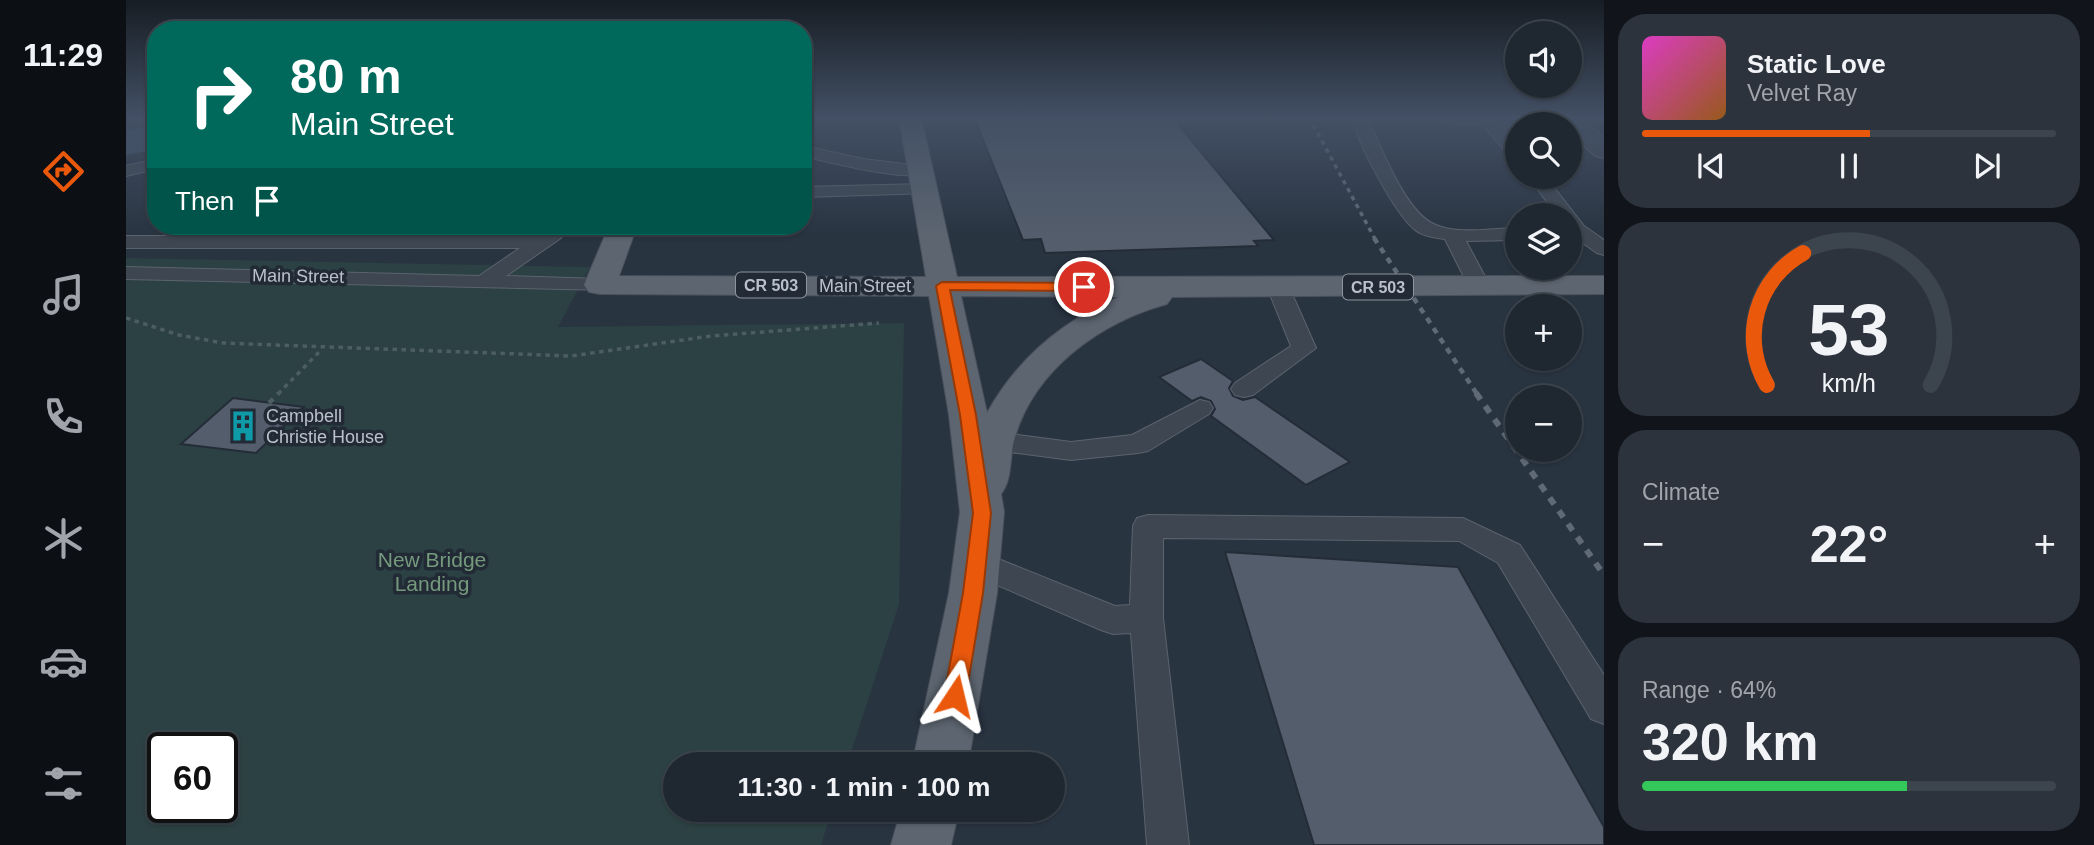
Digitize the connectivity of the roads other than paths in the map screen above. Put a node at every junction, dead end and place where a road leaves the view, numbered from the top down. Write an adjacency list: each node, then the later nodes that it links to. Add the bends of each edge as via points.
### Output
1 (828, 156): 4 (lane)
2 (917, 156): 7 (main road)
3 (1379, 156): 17 (lane, via 1402,201 1423,227)
4 (867, 165): 7 (lane); 9 (lane)
5 (147, 166): 6 (lane)
6 (126, 171)
7 (922, 180): 9 (lane); 27 (main road)
8 (1546, 189): 11 (lane)
9 (866, 191): 10 (lane)
10 (812, 192)
11 (1557, 203)
12 (1505, 234): 17 (lane)
13 (1582, 234): 21 (lane)
14 (292, 235): 18 (lane)
15 (552, 235): 20 (lane)
16 (619, 235): 25 (main road)
17 (1453, 235): 28 (lane)
18 (285, 241): 19 (lane); 20 (lane); 23 (lane)
19 (126, 242)
20 (541, 242): 24 (lane)
21 (1604, 249)
22 (126, 273): 23 (lane, Main Street)
23 (248, 275): 24 (lane, Main Street)
24 (485, 281): 25 (lane, Main Street)
25 (600, 285): 27 (main road, Main Street / CR 503)
26 (1604, 285): 28 (main road, Main Street / CR 503)
27 (942, 286): 29 (main road, Main Street / CR 503); 34 (main road)
28 (1479, 286): 30 (main road, Main Street / CR 503)
29 (1211, 288): 30 (main road, Main Street / CR 503); 33 (main road, via 1131,302 1088,323 1018,391)
30 (1278, 288): 31 (lane, via 1304,348)
31 (1244, 389)
32 (1200, 408): 33 (lane, via 1138,444 1071,451)
33 (995, 441): 34 (main road)
34 (982, 513): 35 (main road)
35 (976, 562): 36 (lane, via 1113,620); 38 (main road)
36 (1146, 618): 37 (lane, via 1148,526 1463,530 1509,554); 41 (lane)
37 (1604, 707)
38 (943, 752)
39 (926, 822): 40 (main road)
40 (921, 845)
41 (1168, 845)

